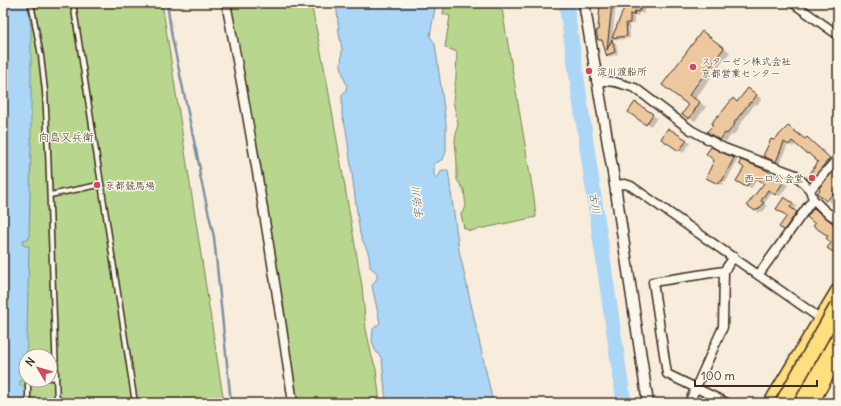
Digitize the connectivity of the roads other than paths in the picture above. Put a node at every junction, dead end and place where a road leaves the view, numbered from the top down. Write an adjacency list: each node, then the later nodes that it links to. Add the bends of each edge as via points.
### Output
1 (31, 3): 12 (lane, via 45,91)
2 (73, 3): 29 (lane)
3 (226, 3): 30 (street, via 265,217)
4 (584, 3): 7 (street)
5 (793, 3): 6 (street)
6 (838, 34)
7 (596, 80): 9 (street); 11 (street, via 616,82 635,88 691,130 724,148 796,175)
8 (838, 158): 11 (street)
9 (615, 185): 15 (street, via 631,186); 31 (street)
10 (94, 186): 12 (lane)
11 (810, 190): 13 (street)
12 (50, 195): 22 (lane)
13 (813, 198): 14 (street); 17 (street)
14 (838, 220)
15 (734, 257): 16 (street); 17 (street)
16 (724, 271): 26 (street, via 723,327); 26 (street, via 653,282 667,374)
17 (759, 274): 20 (street)
18 (838, 291): 20 (highway)
19 (838, 306): 35 (highway, bridge)
20 (821, 318): 21 (street); 34 (highway)
21 (838, 332): 36 (highway)
22 (55, 348)
23 (838, 354): 37 (highway)
24 (28, 388): 27 (lane)
25 (56, 388): 28 (lane)
26 (696, 389): 32 (street); 33 (street)
27 (28, 403)
28 (57, 403)
29 (134, 403)
30 (293, 403)
31 (648, 403)
32 (689, 403)
33 (727, 403)
34 (771, 403)
35 (783, 403)
36 (798, 403)
37 (811, 403)

